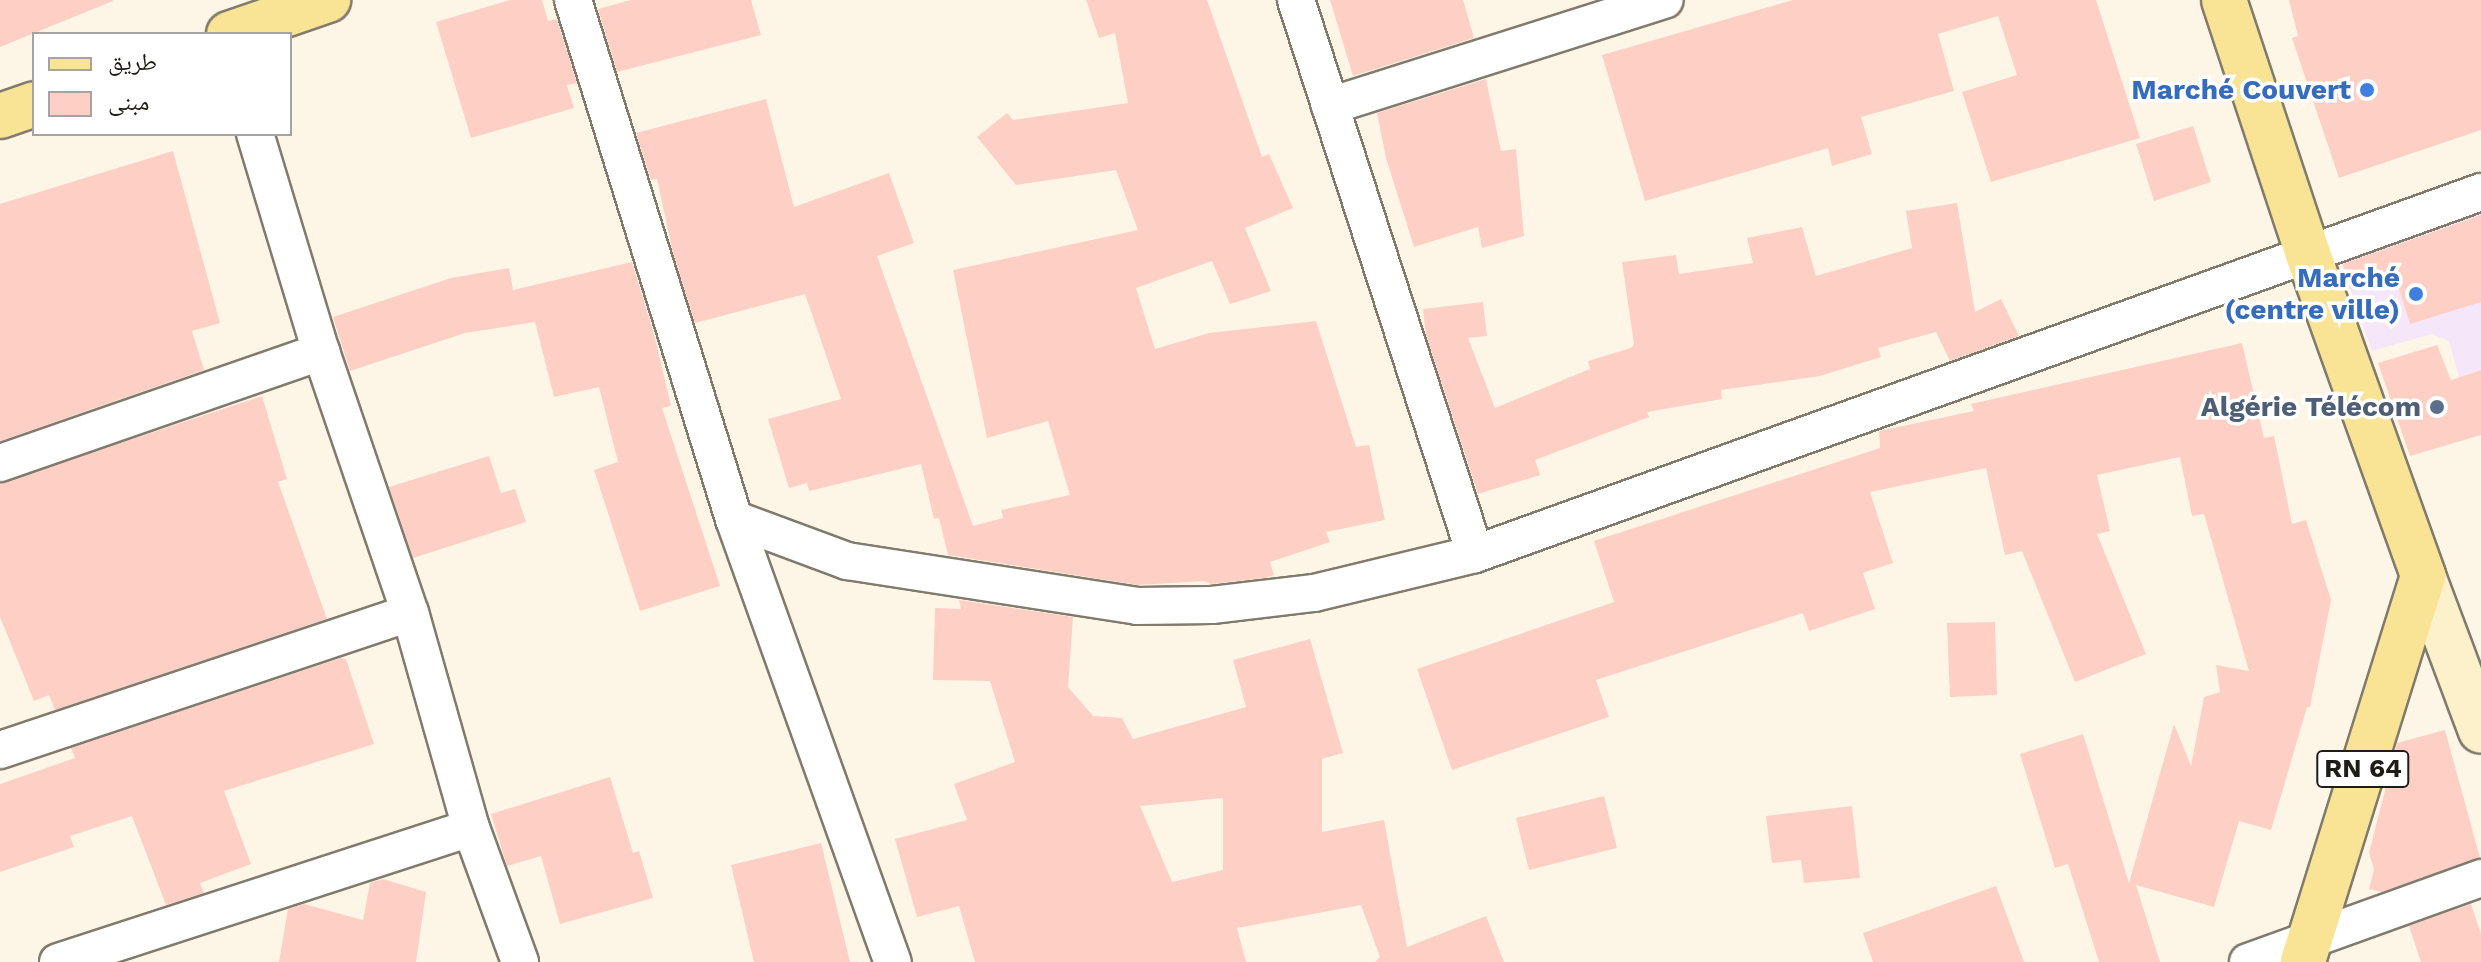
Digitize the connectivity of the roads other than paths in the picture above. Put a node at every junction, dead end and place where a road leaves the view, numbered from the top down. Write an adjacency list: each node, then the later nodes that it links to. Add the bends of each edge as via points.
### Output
1 (328, 0): 6 (main road)
2 (573, 0): 15 (street)
3 (1296, 0): 8 (street)
4 (1665, 0): 8 (street)
5 (2224, 0): 12 (main road)
6 (235, 32)
7 (32, 105): 9 (main road)
8 (1330, 106): 16 (street)
9 (0, 116)
10 (256, 136): 13 (street)
11 (2481, 192): 12 (street)
12 (2308, 254): 16 (street); 17 (main road)
13 (321, 352): 14 (street); 18 (street)
14 (0, 463)
15 (734, 519): 16 (street, via 847,561 1137,606 1212,605 1314,593); 26 (street)
16 (1475, 554)
17 (2423, 576): 19 (street); 23 (main road, RN 64)
18 (410, 613): 20 (street); 21 (street)
19 (2481, 731)
20 (0, 750)
21 (471, 828): 24 (street); 25 (street)
22 (2481, 878): 23 (street)
23 (2307, 950): 27 (street)
24 (516, 961)
25 (58, 962)
26 (893, 962)
27 (2248, 962)

